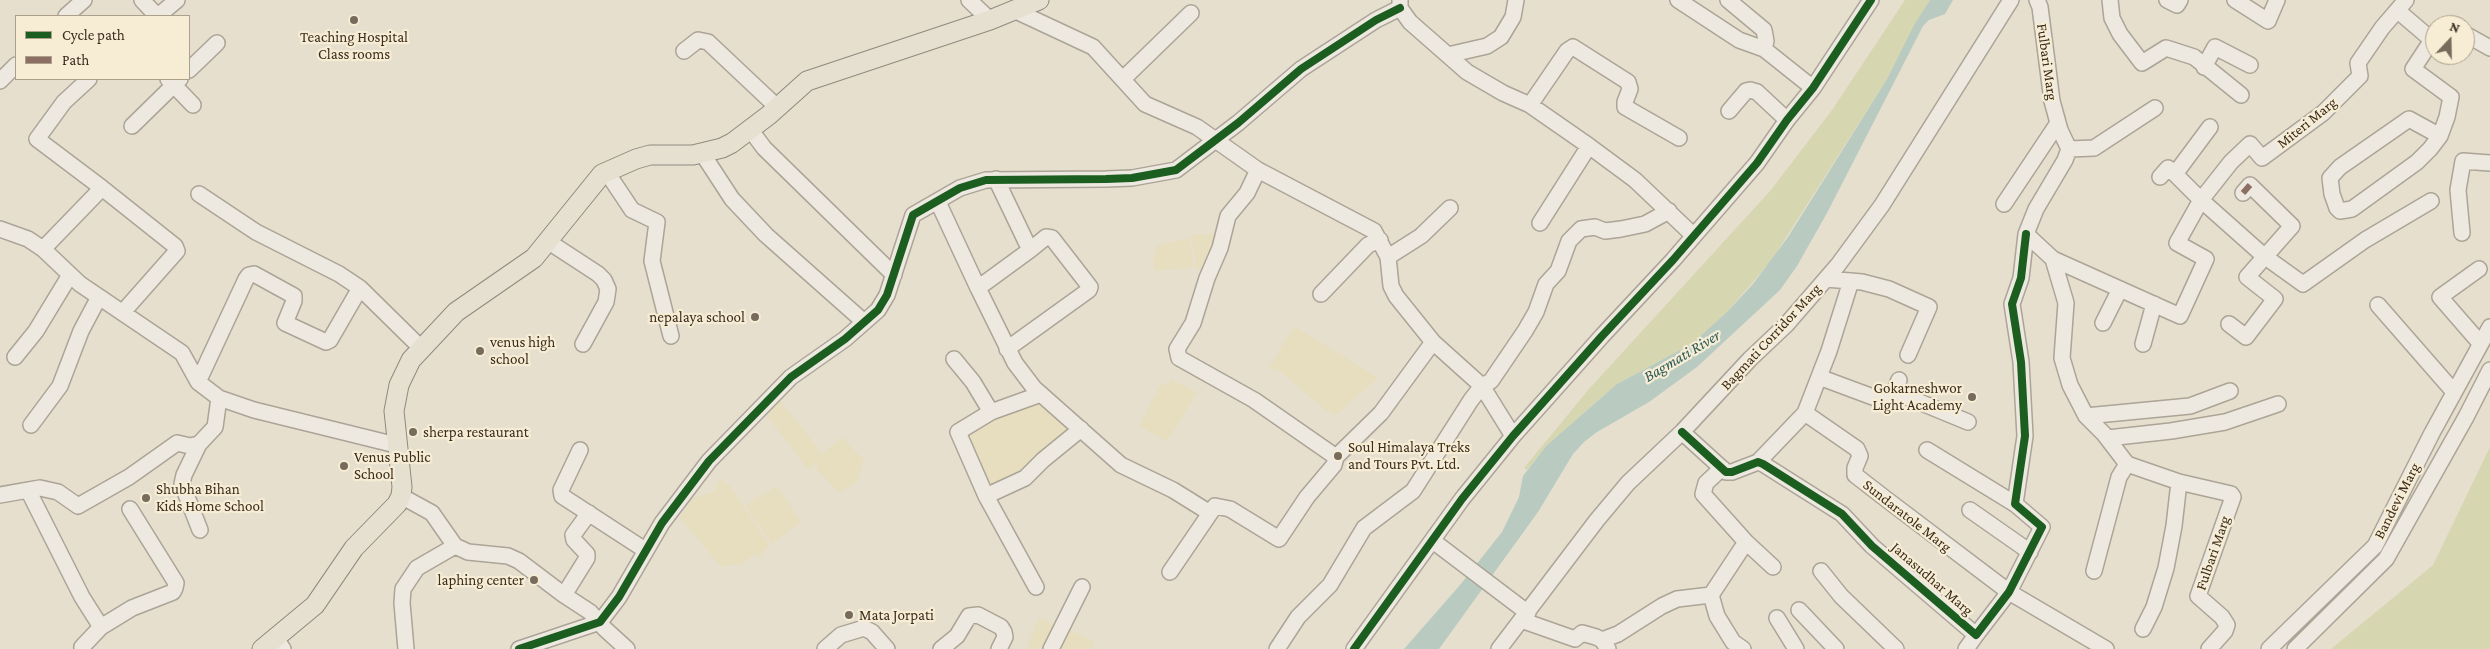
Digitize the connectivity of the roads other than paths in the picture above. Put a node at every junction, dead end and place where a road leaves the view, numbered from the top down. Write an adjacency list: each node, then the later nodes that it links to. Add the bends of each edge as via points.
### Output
1 (84, 0): 21 (street)
2 (142, 0): 22 (street)
3 (177, 0): 23 (street)
4 (969, 0): 24 (street)
5 (1039, 0): 19 (main road)
6 (1516, 0): 32 (street, via 1513,17 1501,37 1487,46)
7 (1678, 0): 29 (street, via 1739,40)
8 (1871, 0): 41 (street)
9 (2011, 0): 87 (street, Bagmati Corridor Marg, via 1882,205)
10 (2037, 0): 49 (street, Fulbari Marg, via 2048,80)
11 (2110, 0): 35 (street, via 2112,18 2120,34 2142,62 2166,48 2194,58)
12 (2167, 0): 13 (street, via 2177,5)
13 (2180, 0)
14 (2234, 0): 15 (street, via 2268,22)
15 (2277, 0)
16 (1732, 1): 29 (street, via 1764,30)
17 (1400, 4): 32 (street, via 1410,22); 55 (street, via 1301,69)
18 (2402, 6): 25 (street, Miteri Marg); 66 (street, Miteri Marg, via 2358,63 2360,76 2323,113 2262,158 2250,144)
19 (1016, 11): 24 (main road); 37 (street, via 1093,47)
20 (1191, 13): 37 (street)
21 (67, 15)
22 (157, 15)
23 (159, 15)
24 (990, 20): 45 (main road, via 823,74 807,81)
25 (2425, 31)
26 (2475, 40): 28 (street)
27 (217, 43): 36 (street)
28 (2490, 48)
29 (1764, 49): 41 (street)
30 (684, 52): 45 (street, via 698,40 708,42)
31 (2425, 53): 53 (street, Miteri Marg, via 2413,70 2451,97)
32 (1448, 54): 44 (street, via 1467,72)
33 (2250, 65): 35 (street, via 2214,47)
34 (15, 66): 39 (street)
35 (2204, 68): 42 (street)
36 (190, 69)
37 (1122, 79): 55 (street, via 1145,104 1196,127)
38 (88, 80): 63 (street, via 64,102 37,139)
39 (0, 81)
40 (174, 81): 43 (street); 50 (street)
41 (1813, 88): 48 (street)
42 (2241, 95)
43 (193, 105)
44 (1530, 105): 54 (street, via 1573,47 1628,82 1630,89 1625,107); 56 (street)
45 (777, 107): 52 (main road)
46 (2155, 108): 57 (street, via 2094,148)
47 (1729, 111): 48 (street, via 1750,90 1757,92)
48 (1787, 120): 76 (street, via 1757,163)
49 (2058, 124): 57 (street, Fulbari Marg); 69 (street)
50 (132, 126)
51 (2210, 127): 66 (street, via 2168,175)
52 (750, 129): 58 (main road, via 732,143); 86 (street, via 764,148)
53 (2440, 136): 53 (street, Miteri Marg, via 2417,162 2352,209 2340,211 2337,208 2330,178 2340,167 2409,119)
54 (1679, 138)
55 (1214, 141): 60 (street); 62 (street, via 1176,170 1151,175 1106,179)
56 (1589, 146): 71 (street, via 1635,180); 72 (street)
57 (2069, 149): 75 (street)
58 (702, 153): 61 (main road, via 650,155); 97 (street, via 732,199 766,235)
59 (2490, 163): 74 (street, via 2463,161 2458,190)
60 (1258, 170): 77 (street, via 1374,231); 133 (street, via 1247,193 1228,216 1193,324 1177,349 1179,358 1254,400)
61 (606, 171): 78 (main road, via 595,180); 101 (street, via 632,210 657,222 652,261)
62 (996, 179): 68 (street, via 960,188); 80 (street)
63 (102, 188): 79 (street); 96 (street, via 175,246 177,251)
64 (2244, 193): 82 (street, via 2250,185 2292,226)
65 (200, 194): 89 (street, via 256,232)
66 (2201, 200): 82 (street); 94 (street, Miteri Marg, via 2177,243 2206,260 2180,316)
67 (2431, 201): 82 (street, via 2365,240 2303,284)
68 (938, 202): 86 (street, via 913,215); 90 (street)
69 (2004, 204)
70 (1450, 208): 81 (street, via 1421,236)
71 (1669, 211): 76 (street); 114 (street, via 1645,224 1622,229 1581,229 1568,242 1558,271 1546,284 1525,331 1491,381)
72 (1540, 224)
73 (0, 229): 79 (street, via 28,239)
74 (2462, 233)
75 (2026, 234): 83 (street); 142 (street, via 2021,278 2012,304 2021,362 2025,436)
76 (1694, 236): 127 (street)
77 (1380, 240): 81 (street); 92 (street, via 1368,245)
78 (549, 242): 104 (street, via 598,274 608,289 606,302); 106 (main road, via 534,258 456,312)
79 (43, 249): 85 (street)
80 (1030, 250): 90 (street); 107 (street, via 1046,237 1052,238 1090,287)
81 (1388, 256): 102 (street, via 1391,286 1396,296)
82 (2264, 256): 99 (street, via 2247,277 2275,299 2246,337)
83 (2053, 259): 91 (street, Miteri Marg); 122 (street, via 2066,303 2062,358 2070,385)
84 (2479, 269): 103 (street, via 2440,297)
85 (70, 275): 93 (street); 109 (street, via 36,331)
86 (894, 275): 97 (street, via 878,310)
87 (1826, 279): 88 (street); 126 (street, Bagmati Corridor Marg)
88 (1851, 281): 108 (street, via 1889,289 1930,308); 112 (street)
89 (360, 288): 106 (street); 113 (street, via 326,342 285,323 294,296 254,274 249,275)
90 (978, 288): 107 (street)
91 (2120, 289): 94 (street, Miteri Marg); 98 (street)
92 (1321, 294)
93 (99, 297): 96 (street); 124 (street, via 81,331 60,386)
94 (2154, 304): 105 (street)
95 (2378, 304): 116 (street)
96 (123, 312): 113 (street, via 182,353)
97 (863, 321): 151 (street, via 845,340 792,377 709,461)
98 (2103, 323)
99 (2229, 324)
100 (2490, 327): 103 (street, Bandevi Marg)
101 (671, 336)
102 (1432, 342): 114 (street); 133 (street, via 1382,413)
103 (2480, 343): 116 (street, Bandevi Marg)
104 (583, 344)
105 (2143, 344)
106 (421, 348): 130 (main road, via 404,372 396,397)
107 (1007, 349): 117 (street)
108 (1908, 355)
109 (15, 357)
110 (954, 359): 120 (street)
111 (2490, 370): 191 (street, via 2386,559)
112 (1819, 377): 121 (street); 123 (street, via 1889,403 1897,386)
113 (198, 382): 118 (street)
114 (1482, 386): 127 (street); 180 (street, via 1413,490 1364,528 1330,585 1298,617)
115 (2230, 391): 122 (street, via 2190,406)
116 (2454, 392): 190 (street, Bandevi Marg, via 2375,546)
117 (1041, 394): 120 (street); 125 (street)
118 (218, 398): 129 (street, via 215,427); 130 (street)
119 (2278, 404): 128 (street, via 2226,422)
120 (991, 412): 141 (street, via 958,432)
121 (1805, 413): 134 (street); 159 (street, Sundaratole Marg, via 1857,449 1860,456 1855,475)
122 (2086, 416): 128 (street)
123 (1968, 422)
124 (32, 425)
125 (1081, 429): 141 (street, via 1025,478); 146 (street, via 1121,465 1172,490)
126 (1682, 432): 136 (street); 163 (street, Bagmati Corridor Marg, via 1628,483)
127 (1513, 436): 148 (street, via 1462,499)
128 (2108, 438): 135 (street)
129 (199, 444): 138 (street, via 177,443 129,477 78,506 58,492 40,488); 147 (street, via 186,468 182,484)
130 (396, 445): 140 (main road)
131 (580, 450): 145 (street, via 561,490 562,496)
132 (1927, 450): 142 (street)
133 (1336, 457): 146 (street, via 1334,465 1279,539 1230,509 1215,506)
134 (1758, 462): 136 (street); 168 (street, Janasudhar Marg, via 1842,514 1872,546)
135 (2127, 464): 137 (street, Fulbari Marg); 156 (street, via 2119,477)
136 (1727, 470): 149 (street, via 1706,483 1703,494)
137 (2179, 482): 167 (street, via 2166,568 2154,607); 189 (street, Fulbari Marg, via 2229,493 2233,497 2198,596 2222,617 2227,626)
138 (28, 490): 139 (street); 166 (street, via 82,597)
139 (0, 495)
140 (401, 496): 150 (street, via 432,512); 169 (main road, via 354,548 315,605)
141 (986, 496): 157 (street)
142 (2014, 504): 152 (street, Janasudhar Marg, via 2042,527)
143 (130, 509): 166 (street, via 176,583 175,588 173,592 132,608)
144 (1970, 510): 152 (street)
145 (589, 512): 151 (street); 161 (street, via 573,534 587,558)
146 (1210, 514): 154 (street)
147 (200, 530)
148 (1433, 542): 163 (street, via 1504,595); 181 (street)
149 (1746, 542): 153 (street); 160 (street)
150 (455, 546): 161 (street, via 468,552 508,556 519,561); 172 (street, via 417,568 403,589)
151 (645, 550): 165 (street)
152 (2030, 552): 159 (street, Janasudhar Marg)
153 (1773, 567)
154 (1170, 572)
155 (1821, 572): 186 (street)
156 (2094, 572)
157 (1036, 587)
158 (1082, 588): 179 (street)
159 (2009, 592): 168 (street, Janasudhar Marg); 188 (street)
160 (1711, 595): 170 (street, via 1677,599 1662,606); 183 (street, via 1717,616 1733,642)
161 (564, 596): 165 (street)
162 (1799, 610): 185 (street)
163 (1525, 616): 170 (street, via 1575,639 1583,633); 182 (street, Bagmati Corridor Marg)
164 (1777, 618): 184 (street)
165 (600, 622): 173 (street); 174 (street)
166 (101, 627): 171 (street)
167 (2143, 629)
168 (1976, 635): 187 (street, Janasudhar Marg)
169 (274, 645)
170 (1605, 645)
171 (83, 649)
172 (406, 649)
173 (519, 649)
174 (627, 649)
175 (825, 649): 176 (street, via 841,635 864,628)
176 (887, 649)
177 (941, 649): 178 (street, via 957,636 969,616 978,615 1001,627 1005,637)
178 (1000, 649)
179 (1051, 649)
180 (1277, 649)
181 (1354, 649)
182 (1500, 649)
183 (1743, 649)
184 (1796, 649)
185 (1836, 649)
186 (1896, 649)
187 (1966, 649)
188 (2106, 649)
189 (2209, 649)
190 (2269, 649)
191 (2295, 649)

